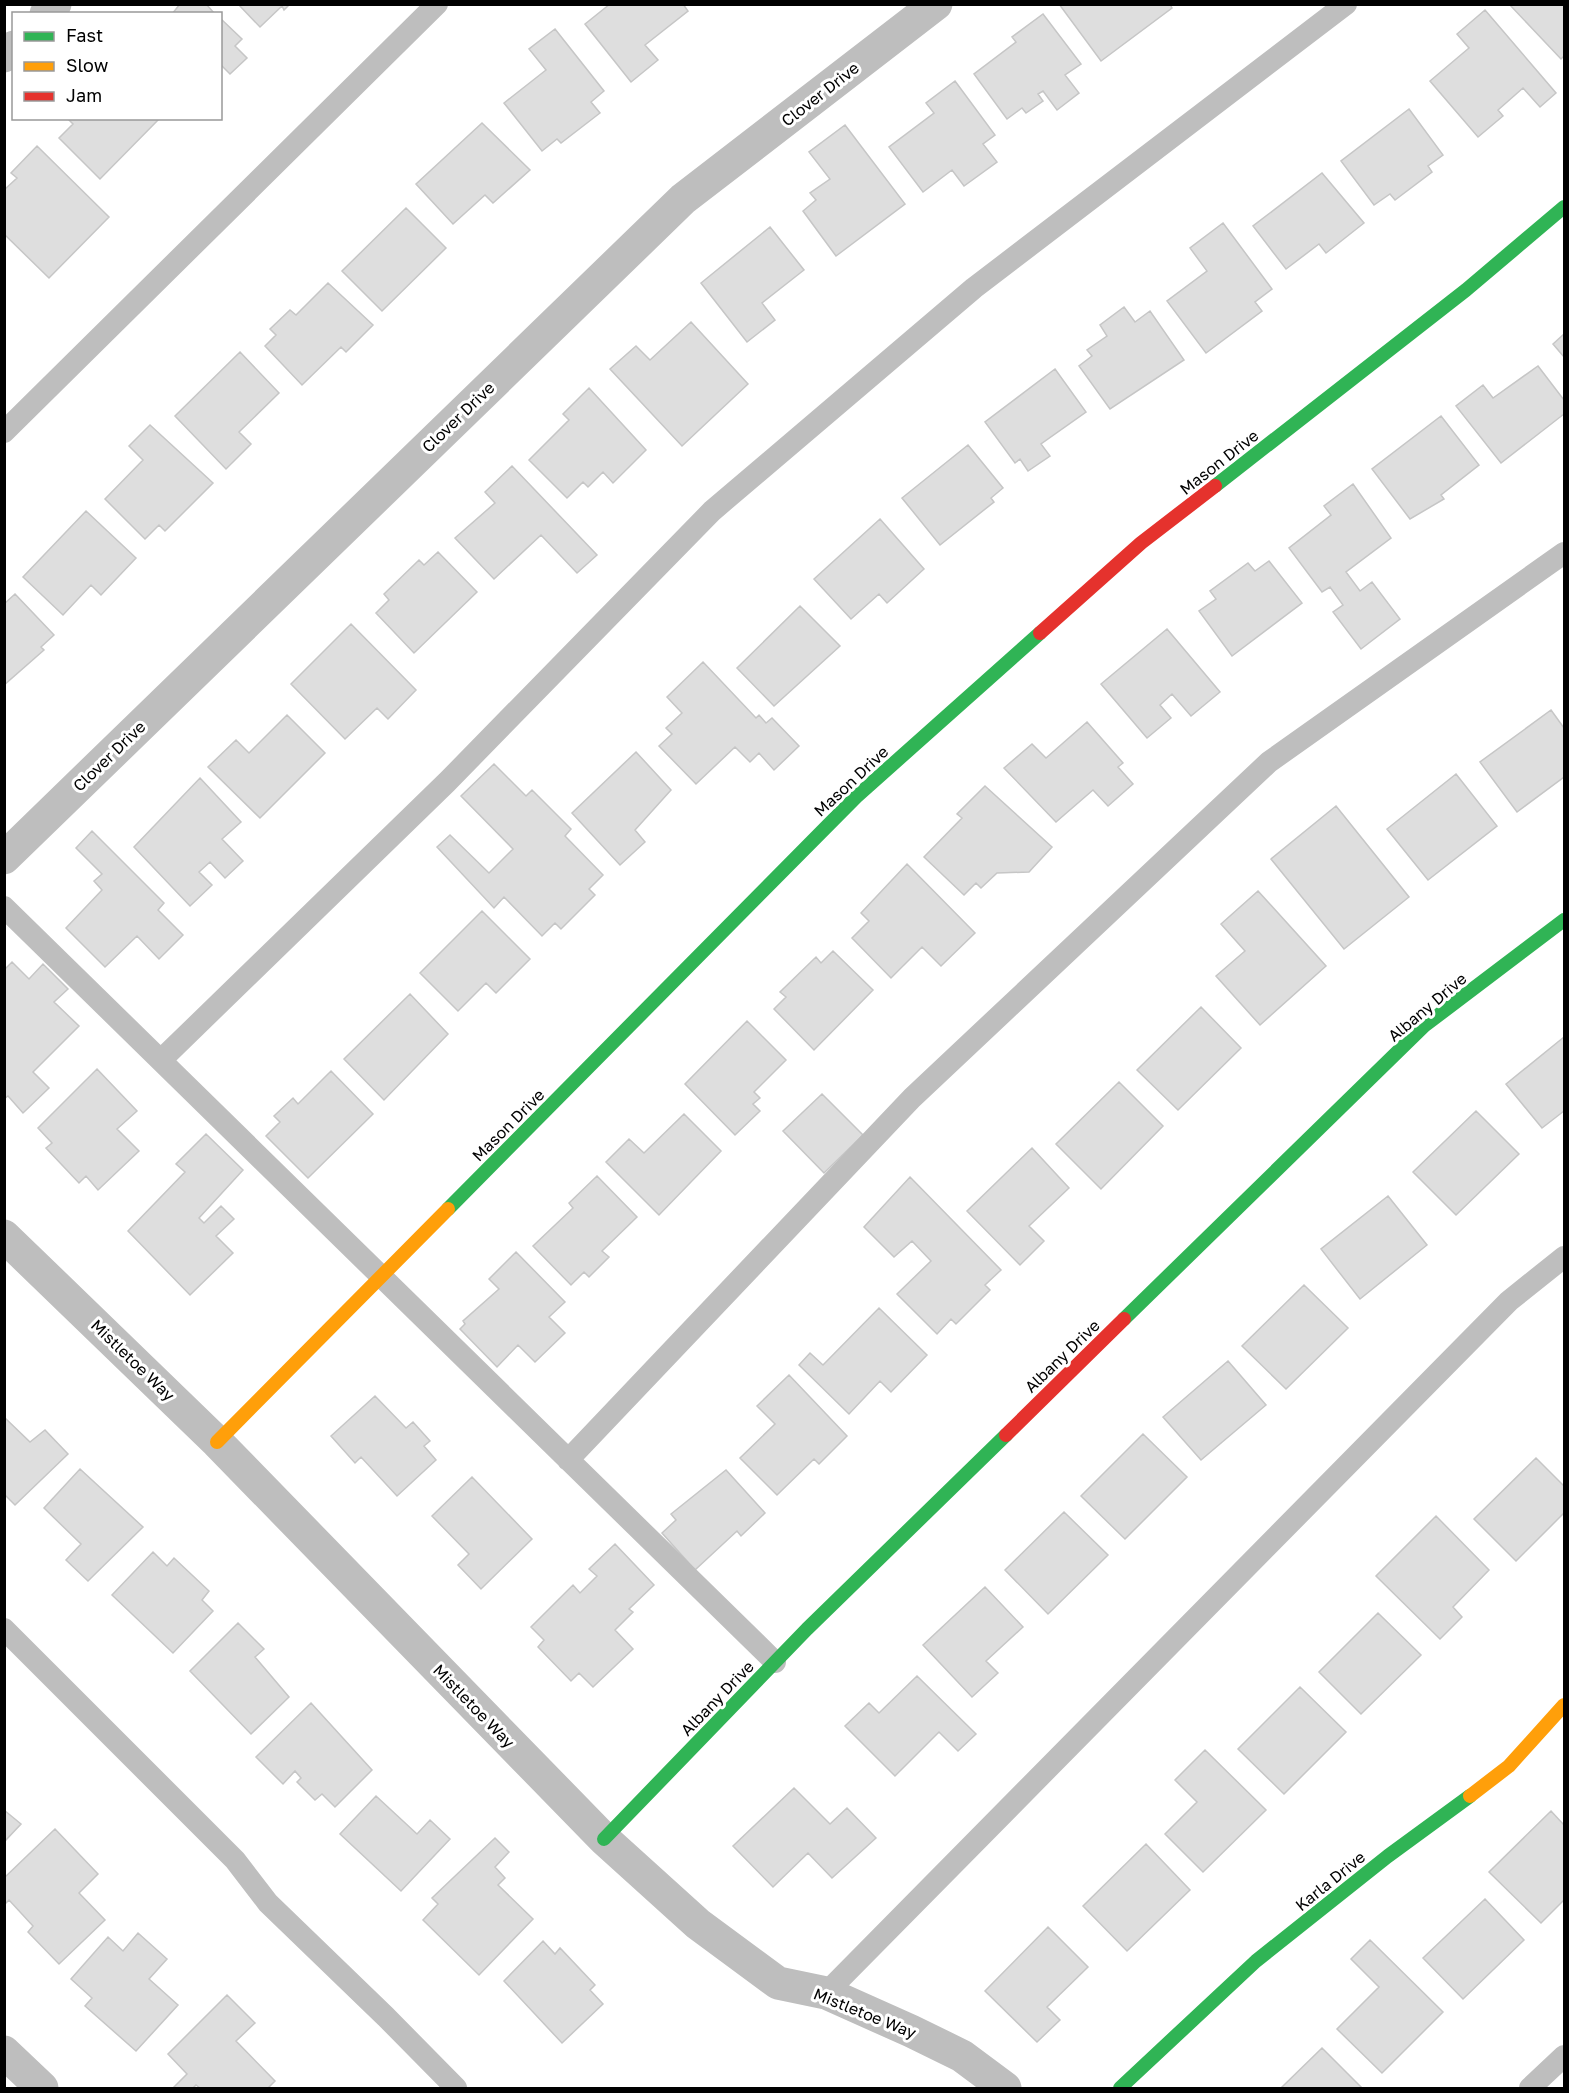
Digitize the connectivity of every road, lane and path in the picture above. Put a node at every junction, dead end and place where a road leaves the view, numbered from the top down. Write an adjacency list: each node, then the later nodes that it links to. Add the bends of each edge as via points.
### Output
1 (437, 4): 5 (lane)
2 (936, 4): 7 (street, Clover Drive, via 683,199)
3 (1346, 4): 10 (lane, via 974,288 712,511 447,782)
4 (1564, 207): 13 (street, Mason Drive, via 1466,290 1142,543 856,797)
5 (4, 432)
6 (1564, 553): 15 (lane, via 1269,762 912,1098)
7 (4, 858)
8 (4, 907): 10 (lane)
9 (1564, 920): 17 (street, Albany Drive, via 1424,1026)
10 (161, 1060): 13 (lane)
11 (4, 1236): 14 (street, Mistletoe Way)
12 (1564, 1257): 20 (lane, via 1509,1301)
13 (381, 1277): 14 (street, Mason Drive); 15 (lane)
14 (217, 1442): 19 (street, Mistletoe Way)
15 (568, 1460): 17 (lane)
16 (4, 1629): 24 (lane, via 235,1860 268,1903)
17 (775, 1662): 19 (street, Albany Drive)
18 (1564, 1705): 26 (street, Karla Drive, via 1509,1766 1256,1961)
19 (604, 1839): 20 (street, Mistletoe Way, via 698,1924 778,1983)
20 (826, 1993): 25 (street, Mistletoe Way, via 962,2056)
21 (4, 2052): 23 (street)
22 (1564, 2056): 27 (lane)
23 (42, 2088)
24 (456, 2088)
25 (1005, 2088)
26 (1120, 2088)
27 (1530, 2088)

